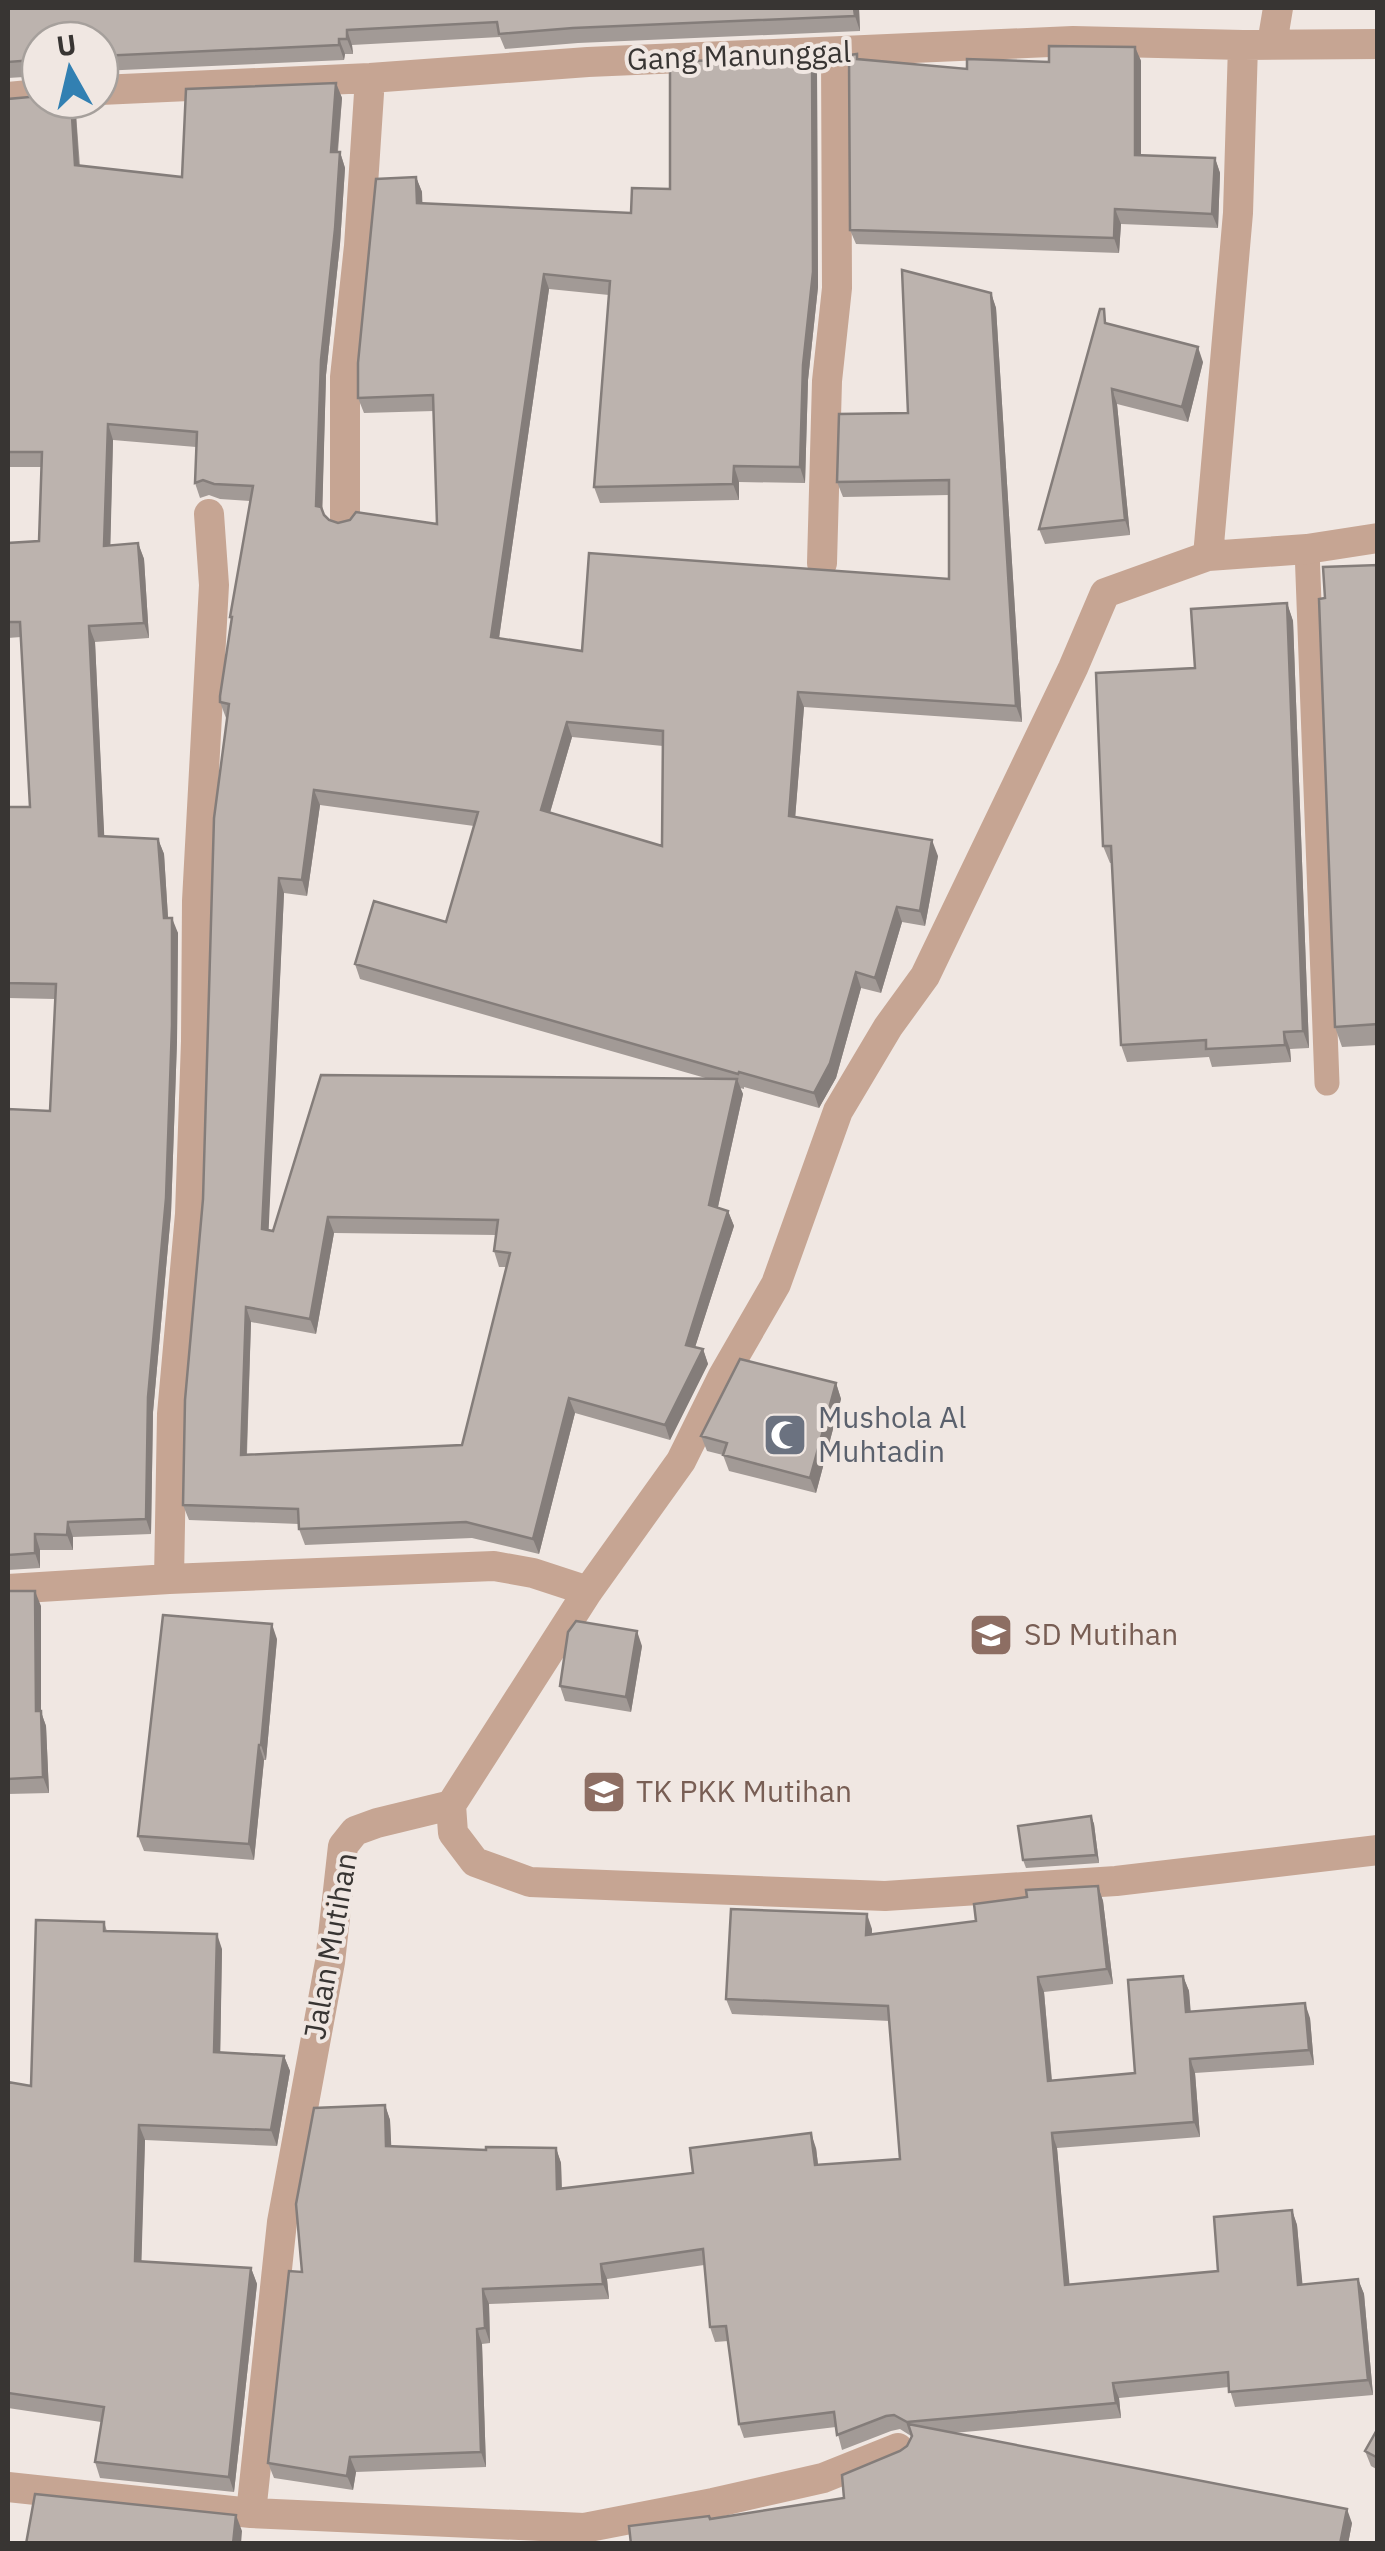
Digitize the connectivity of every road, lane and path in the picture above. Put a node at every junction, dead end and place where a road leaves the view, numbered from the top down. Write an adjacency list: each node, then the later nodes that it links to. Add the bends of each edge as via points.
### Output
1 (1278, 8): 2 (street)
2 (1258, 44): 3 (street, Gang Manunggal); 4 (street, Gang Manunggal, via 1073,41); 11 (street)
3 (1378, 44)
4 (836, 53): 5 (street, Gang Manunggal); 12 (street, via 836,288 826,381)
5 (370, 78): 6 (street, Gang Manunggal); 8 (street, via 345,377)
6 (120, 89)
7 (209, 514): 14 (street, via 214,586 190,1214 172,1414)
8 (345, 520)
9 (1378, 538): 10 (street)
10 (1307, 549): 11 (street); 13 (lane)
11 (1208, 556): 16 (street, via 1105,593 925,976 838,1110 776,1284 681,1461)
12 (822, 563)
13 (1327, 1084)
14 (168, 1579): 15 (street); 16 (street, via 494,1566)
15 (8, 1589)
16 (588, 1591): 17 (street)
17 (451, 1805): 18 (street, via 453,1832 475,1862 530,1882 885,1896 1116,1881); 21 (street, Jalan Mutihan, via 354,1831 343,1846 330,1962 282,2222)
18 (1378, 1850)
19 (898, 2448): 21 (street, via 823,2478 584,2528)
20 (8, 2487): 21 (street)
21 (250, 2512)

